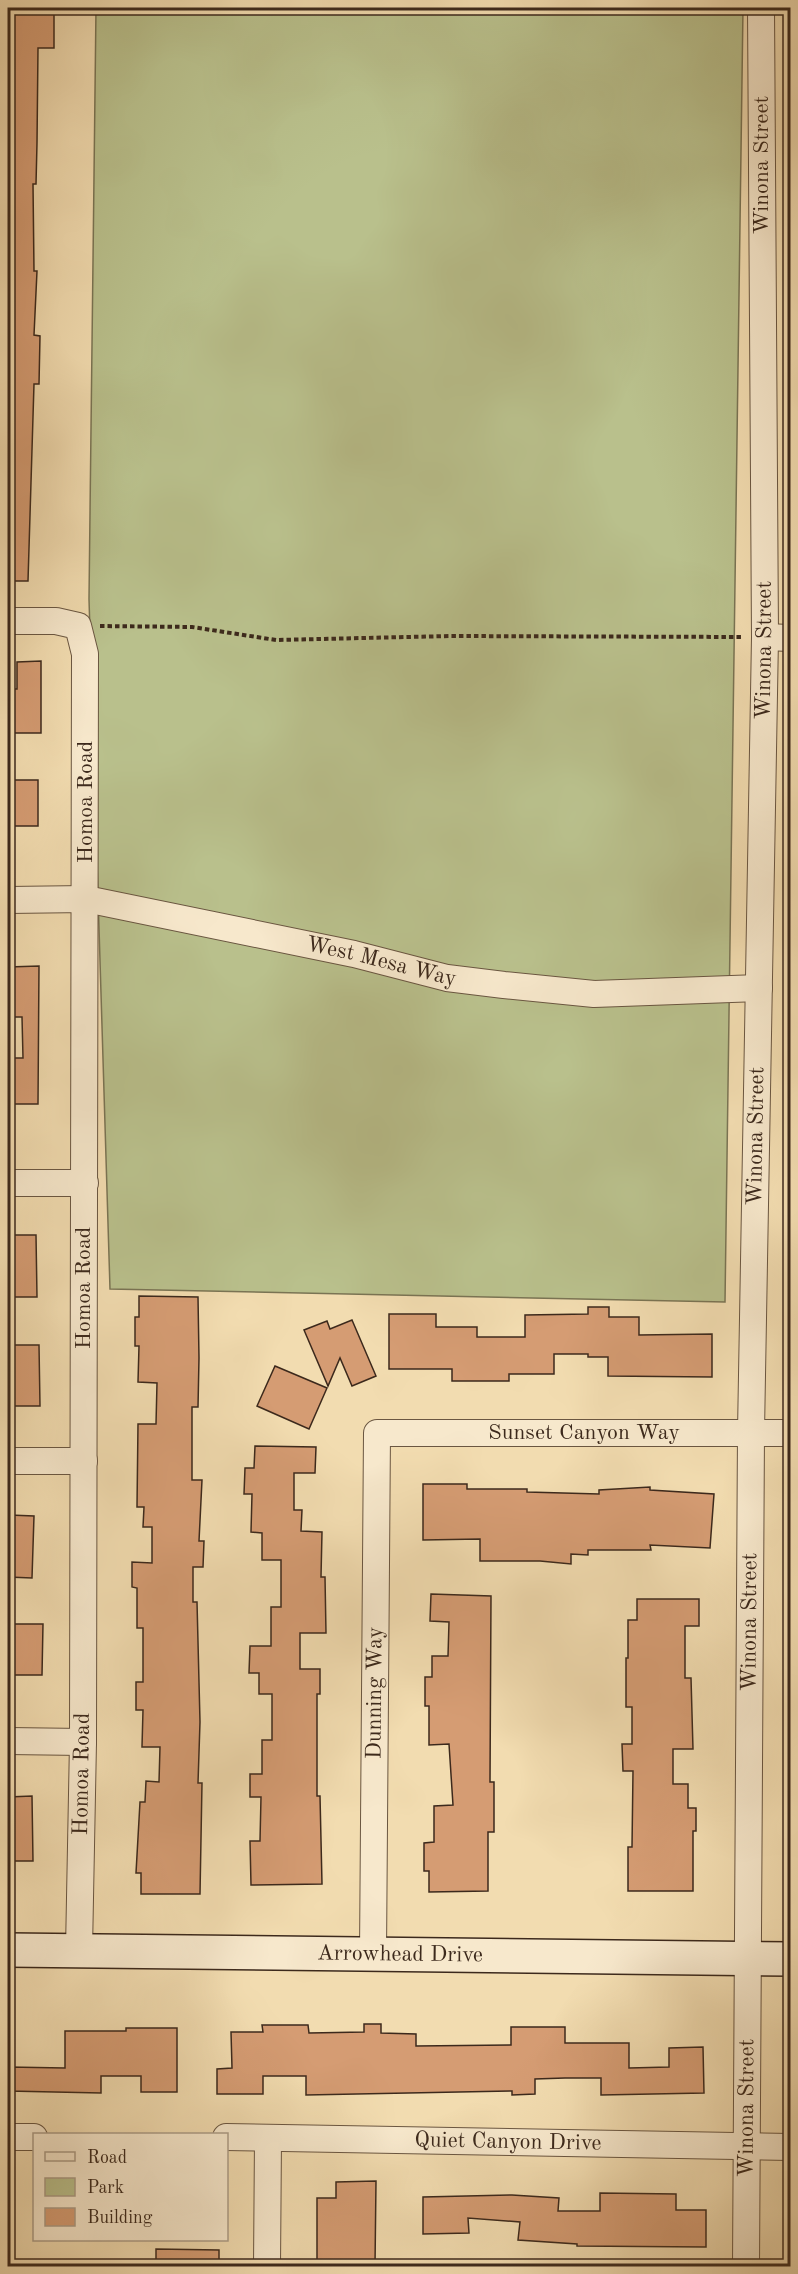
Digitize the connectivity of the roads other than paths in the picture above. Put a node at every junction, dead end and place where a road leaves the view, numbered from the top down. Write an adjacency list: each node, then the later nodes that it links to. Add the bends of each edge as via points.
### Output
1 (761, 8): 3 (street, Winona Street)
2 (8, 621): 5 (street, Homoa Road, via 56,621 78,626 85,654)
3 (765, 637): 4 (street); 7 (street, Winona Street)
4 (790, 638)
5 (86, 899): 6 (street, West Mesa Way); 7 (street, West Mesa Way, via 354,954 447,978 594,994); 9 (street, Homoa Road)
6 (8, 900)
7 (759, 988): 11 (street, Winona Street)
8 (8, 1183): 9 (street)
9 (85, 1183): 14 (street, Homoa Road)
10 (377, 1432): 11 (street, Sunset Canyon Way); 19 (street, Dunning Way)
11 (752, 1432): 12 (street, Sunset Canyon Way); 20 (street, Winona Street)
12 (790, 1433)
13 (8, 1461): 14 (street)
14 (84, 1461): 16 (street, Homoa Road)
15 (8, 1741): 16 (street)
16 (83, 1742): 18 (street, Homoa Road)
17 (8, 1950): 18 (main road, Arrowhead Drive)
18 (79, 1950): 19 (main road, Arrowhead Drive)
19 (373, 1954): 20 (main road, Arrowhead Drive)
20 (748, 1958): 21 (main road, Arrowhead Drive); 26 (street, Winona Street)
21 (790, 1959)
22 (8, 2137): 23 (street)
23 (33, 2137)
24 (228, 2137): 25 (street, Quiet Canyon Drive)
25 (268, 2138): 26 (street, Quiet Canyon Drive); 28 (street)
26 (747, 2146): 27 (street, Quiet Canyon Drive); 29 (street, Winona Street)
27 (790, 2146)
28 (267, 2266)
29 (746, 2266)

